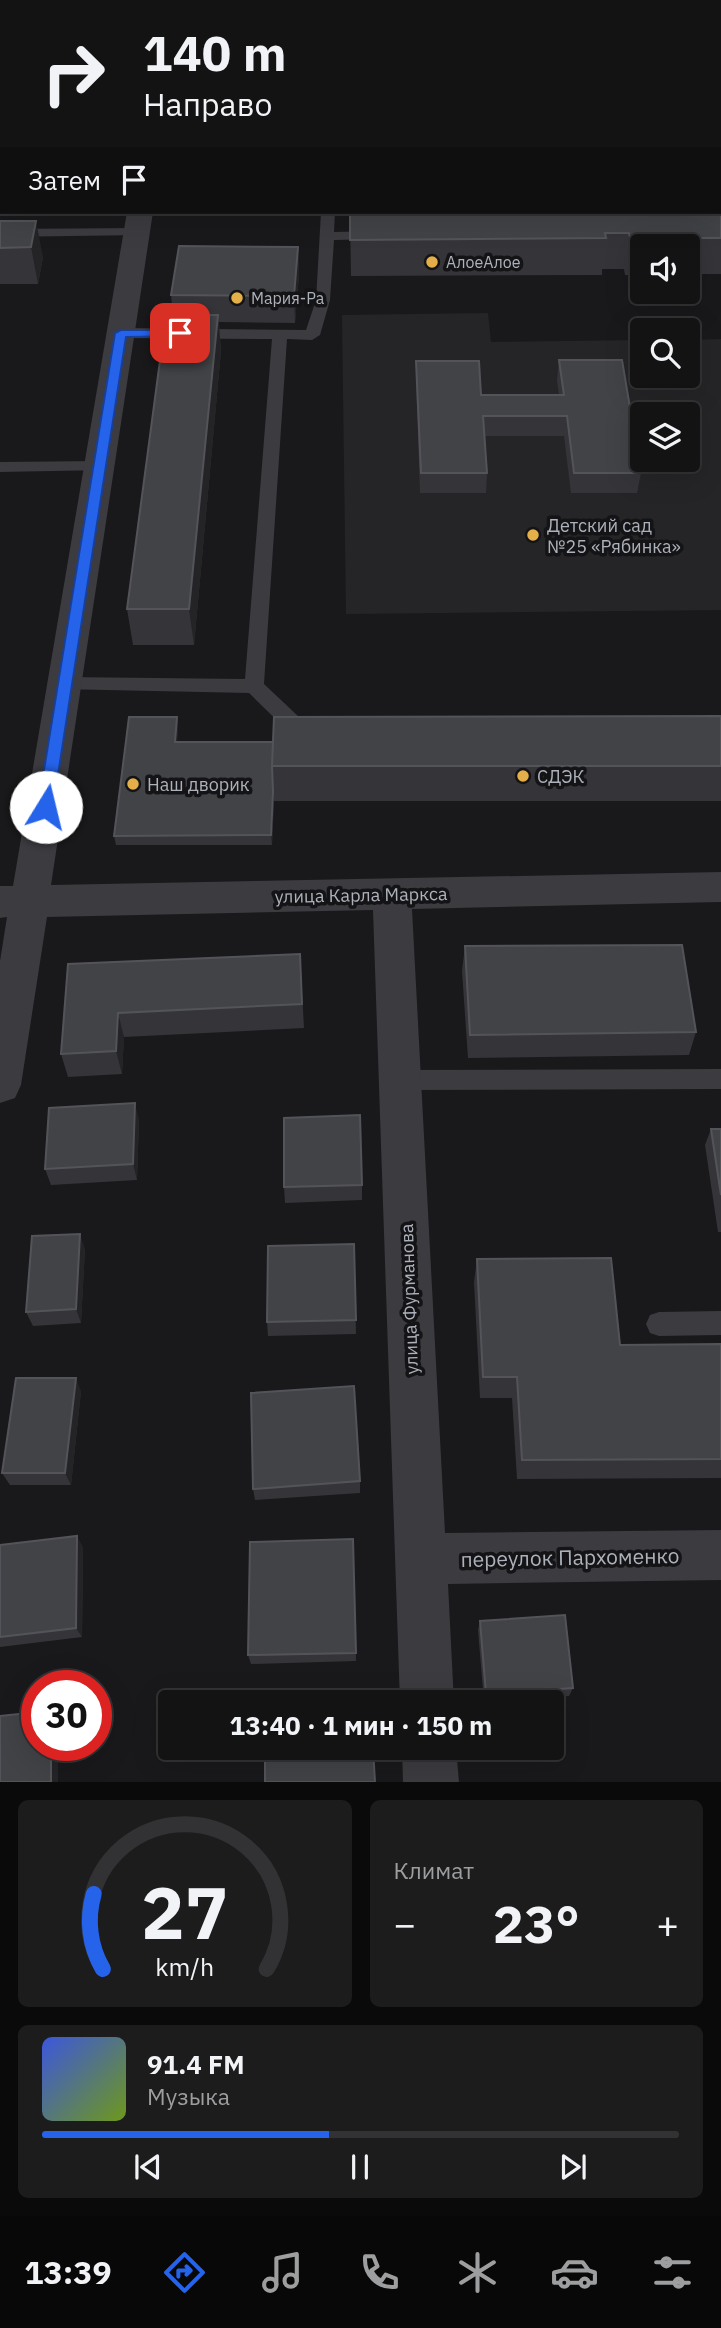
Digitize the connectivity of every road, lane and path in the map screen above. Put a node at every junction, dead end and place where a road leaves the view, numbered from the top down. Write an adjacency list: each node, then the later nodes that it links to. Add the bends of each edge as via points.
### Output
1 (328, 214): 5 (lane)
2 (138, 222): 3 (lane); 6 (street)
3 (0, 233)
4 (395, 235): 5 (lane)
5 (327, 236): 7 (lane, via 323,300 312,335)
6 (121, 333): 7 (lane); 8 (street)
7 (280, 334): 11 (lane)
8 (100, 466): 9 (lane); 10 (street)
9 (0, 467)
10 (65, 684): 11 (lane); 15 (street)
11 (254, 686): 12 (lane, via 302,733)
12 (330, 733)
13 (721, 887): 14 (street, улица Карла Маркса)
14 (392, 895): 15 (street, улица Карла Маркса); 17 (street, улица Фурманова)
15 (15, 902): 18 (street)
16 (721, 1079): 17 (lane)
17 (400, 1080): 22 (street, улица Фурманова)
18 (0, 1085)
19 (721, 1323): 20 (lane)
20 (659, 1324)
21 (721, 1555): 22 (street, переулок Пархоменко)
22 (419, 1559): 23 (street, улица Фурманова)
23 (426, 1690)
24 (430, 1760): 25 (street)
25 (431, 1782)

